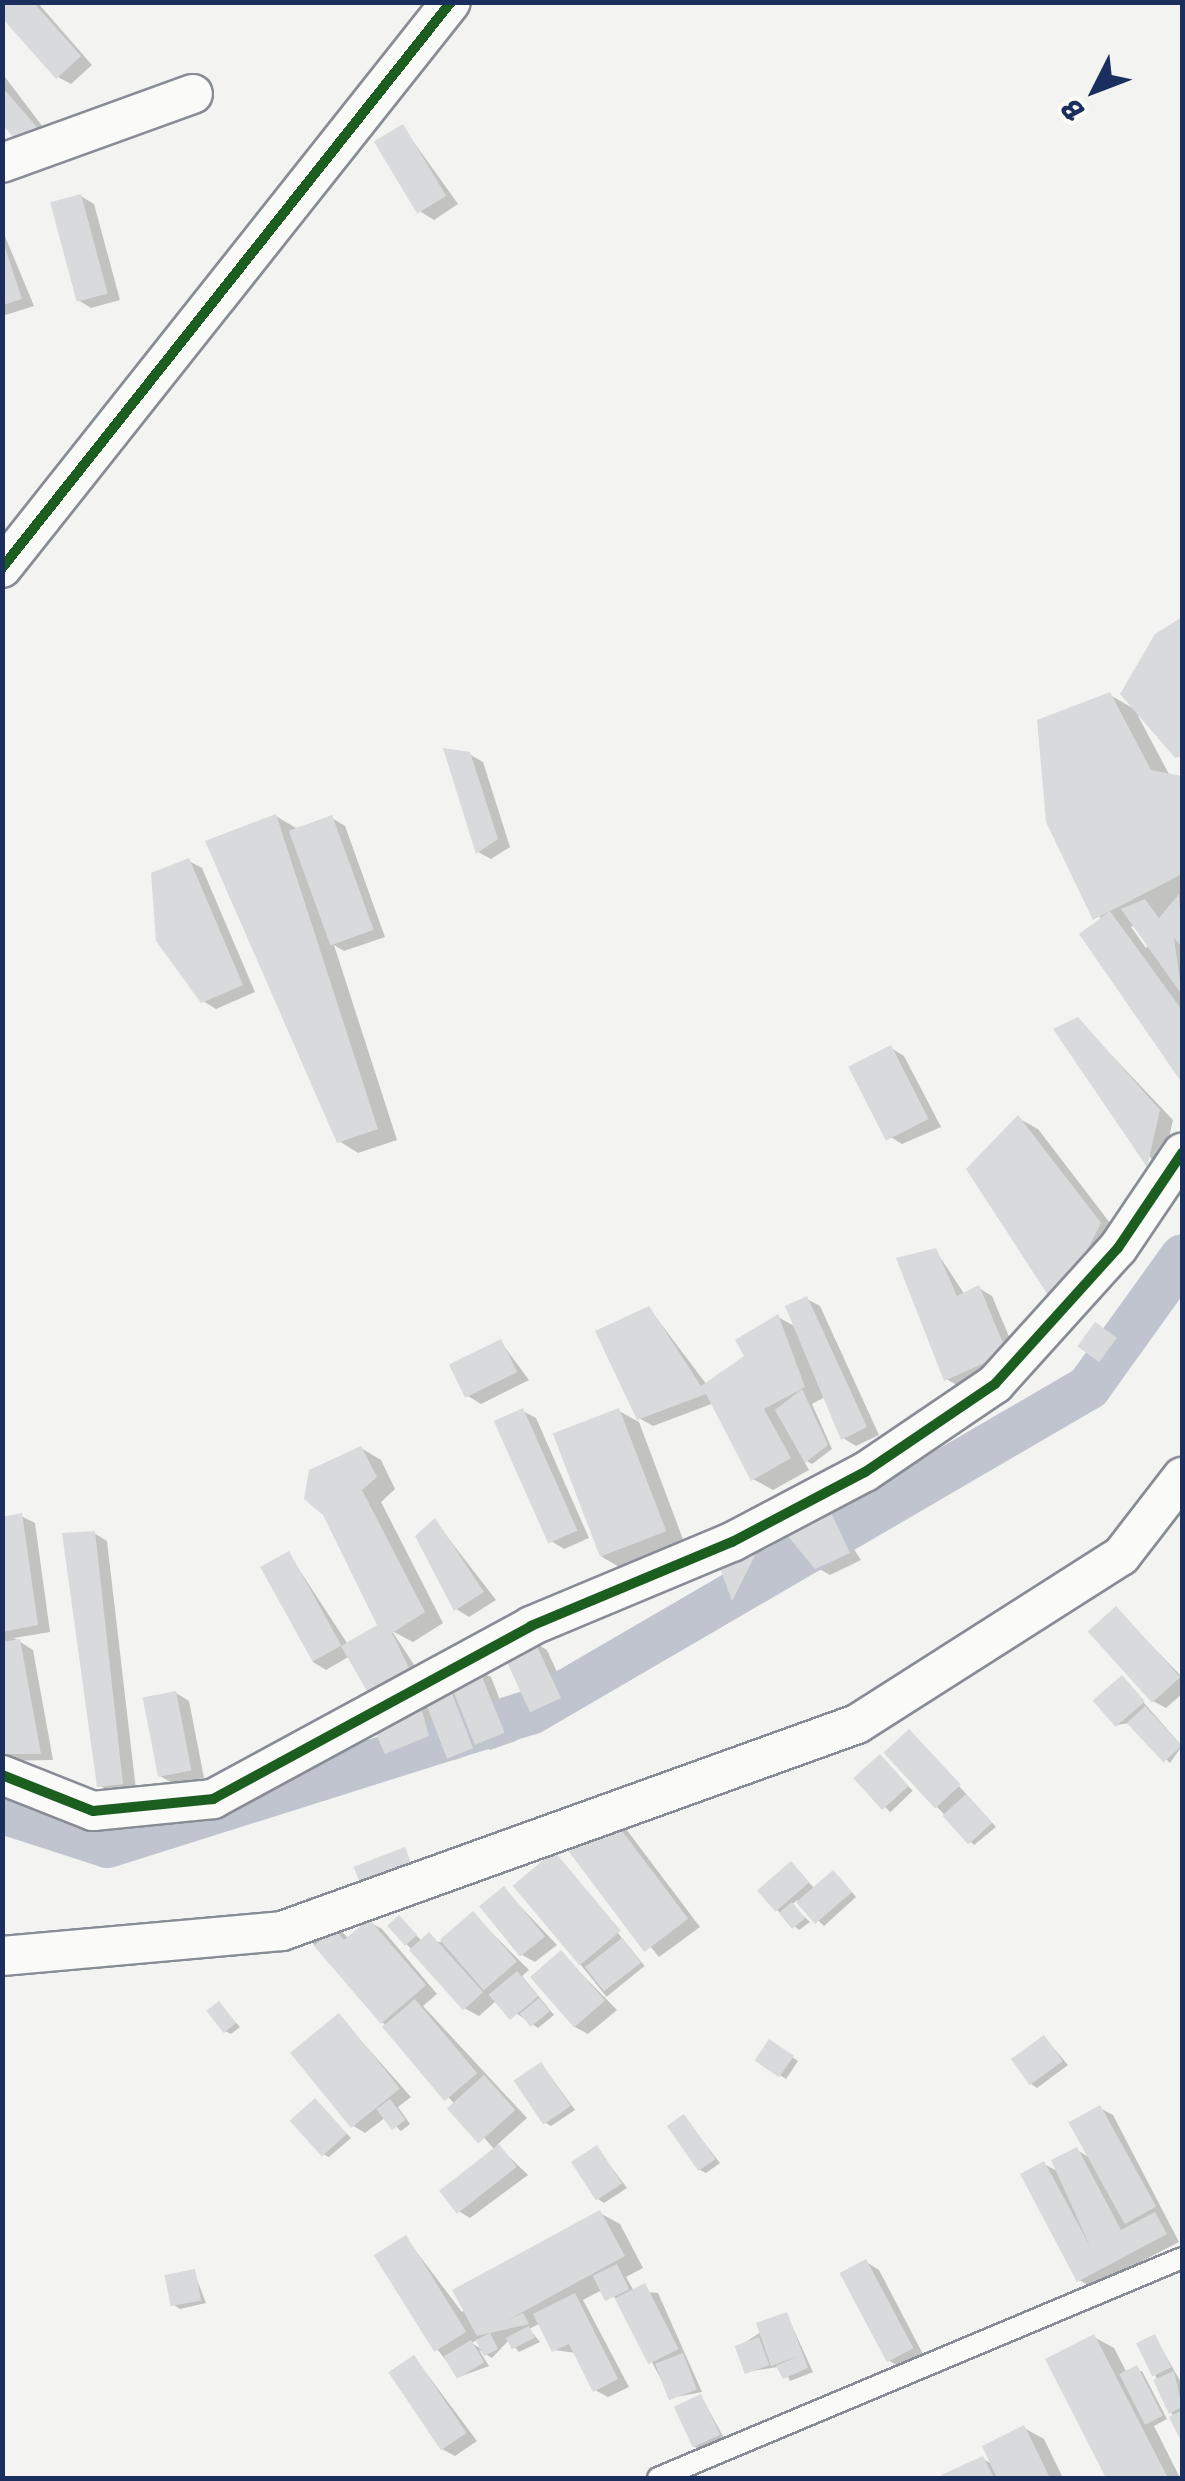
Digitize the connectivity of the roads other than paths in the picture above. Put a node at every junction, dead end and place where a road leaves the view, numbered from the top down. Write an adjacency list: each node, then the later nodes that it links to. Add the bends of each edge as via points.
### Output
1 (451, 2): 4 (street)
2 (192, 94): 3 (street)
3 (2, 163)
4 (2, 568)
5 (1182, 1154): 7 (street, via 1118,1248 994,1384 865,1472 732,1542 531,1626 213,1799 93,1810)
6 (1182, 1477): 8 (street, via 1120,1556 857,1724 282,1931)
7 (2, 1775)
8 (2, 1956)
9 (1182, 2258): 10 (lane)
10 (658, 2478)

